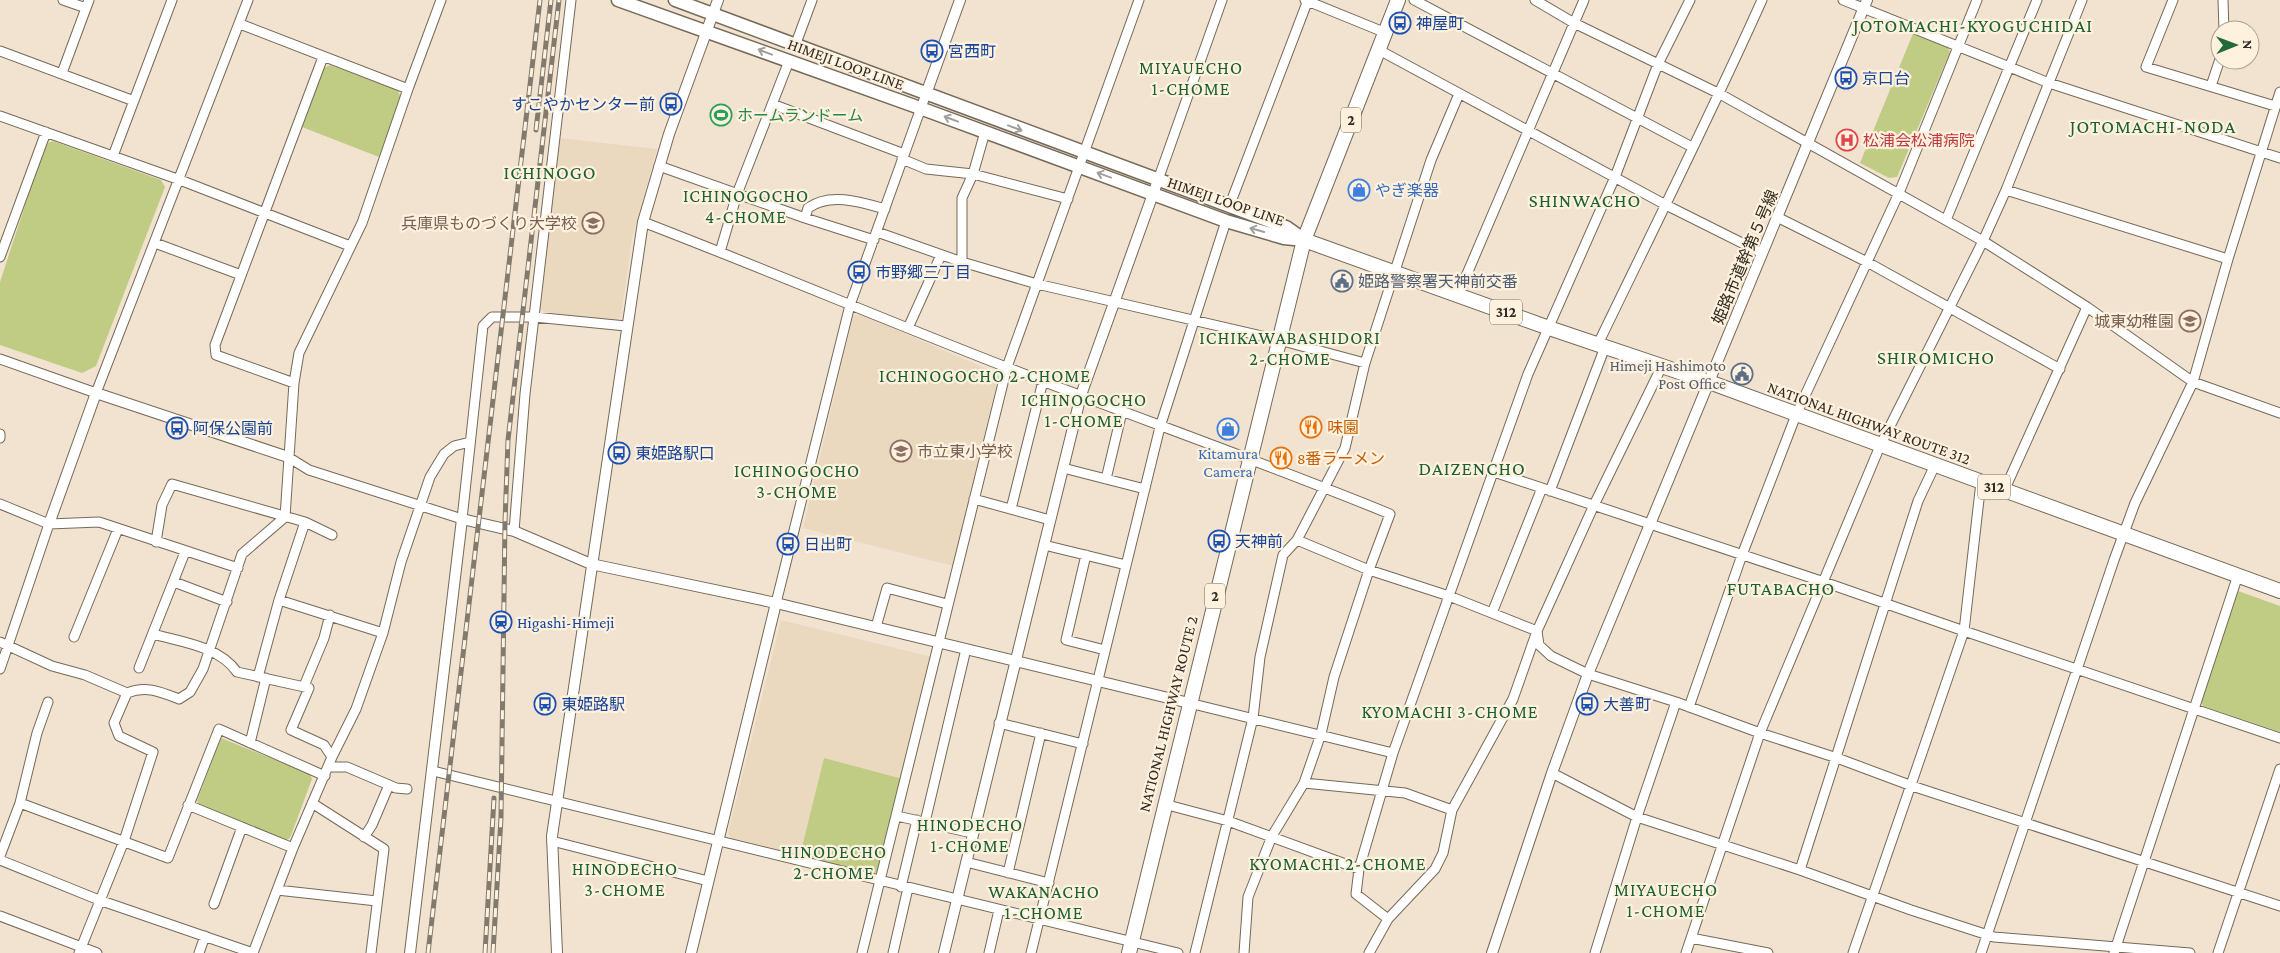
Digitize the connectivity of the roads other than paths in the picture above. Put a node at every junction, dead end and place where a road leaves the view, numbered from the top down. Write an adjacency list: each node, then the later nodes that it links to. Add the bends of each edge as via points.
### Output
1 (63, 0): 26 (street)
2 (172, 0): 52 (street)
3 (248, 0): 31 (street)
4 (441, 0): 47 (street)
5 (571, 0): 108 (street)
6 (618, 0): 32 (main road, HIMEJI LOOP LINE)
7 (675, 0): 28 (main road, HIMEJI LOOP LINE)
8 (718, 0): 28 (street)
9 (812, 0): 34 (street)
10 (960, 0): 49 (street)
11 (1139, 0): 64 (street)
12 (1222, 0): 73 (street)
13 (1307, 0): 33 (street); 81 (street)
14 (1398, 0): 33 (highway, NATIONAL HIGHWAY ROUTE 2 / 2)
15 (1414, 0): 44 (street)
16 (1535, 0): 30 (street)
17 (1584, 0): 30 (street)
18 (1690, 0): 40 (street)
19 (1762, 0): 51 (street)
20 (1844, 0): 27 (street)
21 (1977, 0): 35 (street)
22 (2037, 0): 41 (street)
23 (2082, 0): 45 (street)
24 (2173, 0): 46 (street, via 2146,66)
25 (2223, 0): 29 (street)
26 (87, 4): 43 (street)
27 (1865, 4): 35 (street); 61 (street, 姫路市道幹第５号線)
28 (714, 14): 32 (street); 34 (main road, HIMEJI LOOP LINE)
29 (2224, 20)
30 (1574, 23): 40 (street); 44 (street)
31 (240, 24): 38 (street); 72 (street)
32 (707, 30): 39 (main road, HIMEJI LOOP LINE, one-way to 32); 68 (street)
33 (1386, 32): 36 (highway, NATIONAL HIGHWAY ROUTE 2 / 2)
34 (795, 46): 49 (main road, HIMEJI LOOP LINE)
35 (1957, 46): 41 (street); 76 (street)
36 (1379, 50): 50 (street); 89 (highway, NATIONAL HIGHWAY ROUTE 2 / 2)
37 (0, 51): 43 (street)
38 (323, 57): 47 (street); 82 (street)
39 (789, 61): 53 (street); 55 (main road, HIMEJI LOOP LINE)
40 (1658, 64): 51 (street); 57 (street)
41 (2009, 66): 45 (street); 85 (street)
42 (2216, 70): 46 (street)
43 (62, 73): 52 (street)
44 (1553, 74): 57 (street); 58 (street)
45 (2049, 83): 63 (street); 74 (street)
46 (2211, 86): 54 (street)
47 (408, 89): 92 (street, via 362,223)
48 (2280, 92): 54 (street)
49 (926, 94): 55 (street); 64 (main road, HIMEJI LOOP LINE, one-way to 64)
50 (1459, 94): 58 (street); 100 (street, via 1431,160)
51 (1720, 94): 61 (street); 62 (street)
52 (134, 101): 65 (street)
53 (772, 104): 66 (street); 77 (street)
54 (2275, 106): 63 (street)
55 (920, 108): 60 (main road, HIMEJI LOOP LINE, one-way to 55); 66 (street)
56 (0, 116): 59 (street)
57 (1636, 118): 62 (street); 71 (street)
58 (1529, 131): 71 (street); 103 (street)
59 (46, 132): 65 (street); 96 (street)
60 (985, 132): 69 (main road, HIMEJI LOOP LINE); 70 (street)
61 (1809, 143): 76 (street); 83 (street, 姫路市道幹第５号線)
62 (1692, 148): 79 (street)
63 (2260, 152): 67 (street); 97 (street)
64 (1084, 154): 69 (street); 73 (main road, HIMEJI LOOP LINE)
65 (113, 156): 72 (street)
66 (903, 156): 70 (street, via 926,168); 80 (street)
67 (2280, 158)
68 (659, 166): 77 (street); 87 (street)
69 (1080, 167): 75 (main road, HIMEJI LOOP LINE, one-way to 69); 78 (street)
70 (973, 174): 78 (street); 98 (street, via 962,198)
71 (1615, 177): 79 (street); 112 (street)
72 (180, 180): 82 (street); 91 (street)
73 (1158, 180): 75 (street); 81 (main road, HIMEJI LOOP LINE)
74 (2006, 190): 90 (street); 97 (street)
75 (1152, 193): 86 (main road, HIMEJI LOOP LINE); 104 (street)
76 (1899, 193): 85 (street); 99 (street)
77 (737, 194): 84 (street); 93 (street)
78 (1068, 200): 102 (street)
79 (1664, 204): 94 (street); 114 (street)
80 (885, 208): 84 (street, via 852,199 816,202 808,208); 88 (street)
81 (1229, 208): 89 (main road, HIMEJI LOOP LINE, via 1286,227)
82 (265, 211): 92 (street); 101 (street)
83 (1777, 217): 94 (street, 姫路市道幹第５号線); 99 (street)
84 (806, 218): 88 (street)
85 (1946, 220): 90 (street)
86 (1226, 221): 89 (main road, HIMEJI LOOP LINE, one-way to 86, via 1284,238); 109 (street)
87 (643, 222): 93 (street); 110 (street)
88 (875, 236): 95 (street); 105 (street)
89 (1304, 240): 100 (highway, NATIONAL HIGHWAY ROUTE 312 / 312); 113 (highway, NATIONAL HIGHWAY ROUTE 2 / 2)
90 (1983, 241): 106 (street); 107 (street)
91 (156, 243): 101 (street); 124 (street)
92 (350, 246): 123 (street, via 299,353)
93 (720, 252): 105 (street)
94 (1762, 253): 121 (street, 姫路市道幹第５号線)
95 (940, 255): 98 (street); 111 (street)
96 (0, 257)
97 (2228, 259): 122 (street)
98 (962, 262): 102 (street)
99 (1867, 262): 106 (street); 128 (street)
100 (1395, 272): 103 (highway, NATIONAL HIGHWAY ROUTE 312 / 312); 116 (street)
101 (241, 275): 123 (street, via 215,345 216,355)
102 (1037, 284): 104 (street); 118 (street)
103 (1458, 295): 112 (highway, NATIONAL HIGHWAY ROUTE 312 / 312)
104 (1114, 300): 109 (street); 125 (street)
105 (850, 305): 111 (street); 177 (street)
106 (1949, 307): 119 (street); 133 (street)
107 (2087, 307): 119 (street); 122 (street)
108 (534, 317): 110 (street); 132 (street, via 492,317 483,326); 157 (street)
109 (1194, 320): 113 (street); 129 (street)
110 (626, 326): 166 (street)
111 (908, 328): 118 (street)
112 (1549, 328): 114 (highway, NATIONAL HIGHWAY ROUTE 312 / 312); 138 (street, via 1528,374)
113 (1279, 340): 116 (street); 135 (highway, NATIONAL HIGHWAY ROUTE 2 / 2)
114 (1601, 346): 117 (highway, NATIONAL HIGHWAY ROUTE 312 / 312); 143 (street)
115 (0, 359): 124 (street)
116 (1365, 363): 141 (street, via 1345,448)
117 (1662, 366): 121 (highway, NATIONAL HIGHWAY ROUTE 312 / 312); 147 (street)
118 (1007, 367): 120 (street); 145 (street)
119 (2060, 369): 144 (street)
120 (1043, 381): 125 (street); 149 (street)
121 (1709, 382): 128 (highway, NATIONAL HIGHWAY ROUTE 312 / 312); 155 (street, 姫路市道幹第５号線)
122 (2194, 382): 127 (street); 159 (street, via 2135,504)
123 (294, 383): 134 (street)
124 (96, 394): 134 (street); 154 (street)
125 (1081, 395): 126 (street); 137 (street)
126 (1122, 412): 129 (street); 139 (street)
127 (2280, 413)
128 (1796, 415): 133 (highway, NATIONAL HIGHWAY ROUTE 312 / 312); 165 (street)
129 (1160, 427): 135 (street); 142 (street)
130 (0, 434): 131 (street)
131 (0, 438)
132 (470, 442): 148 (street, via 454,446 444,454 430,477); 151 (street)
133 (1880, 446): 136 (highway, NATIONAL HIGHWAY ROUTE 312 / 312); 172 (street)
134 (288, 457): 148 (street, via 309,470); 150 (street)
135 (1250, 458): 141 (street); 204 (highway, NATIONAL HIGHWAY ROUTE 2 / 2)
136 (1935, 465): 140 (highway, NATIONAL HIGHWAY ROUTE 312 / 312); 179 (street, via 1918,501)
137 (1062, 468): 139 (street); 152 (street)
138 (1494, 472): 143 (street); 174 (street)
139 (1106, 479): 142 (street)
140 (1981, 482): 144 (highway, NATIONAL HIGHWAY ROUTE 312 / 312); 184 (street)
141 (1323, 487): 160 (street); 169 (street, via 1390,514)
142 (1145, 489): 167 (street)
143 (1546, 490): 147 (street); 180 (street)
144 (2004, 491): 159 (highway, NATIONAL HIGHWAY ROUTE 312 / 312)
145 (974, 499): 149 (street); 178 (street)
146 (0, 504): 154 (street)
147 (1594, 505): 155 (street); 183 (street)
148 (420, 506): 151 (street); 185 (street, via 401,562)
149 (1011, 510): 152 (street)
150 (285, 517): 153 (street); 161 (street, via 172,484 162,506); 168 (street, via 242,554)
151 (462, 519): 157 (street); 220 (street)
152 (1050, 520): 162 (street)
153 (305, 522): 158 (street); 175 (street)
154 (50, 524): 156 (street, via 99,522); 189 (street)
155 (1650, 525): 165 (street); 197 (street, 姫路市道幹第５号線)
156 (118, 529): 161 (street); 187 (street)
157 (514, 531): 166 (street)
158 (332, 534)
159 (2124, 534): 170 (highway, NATIONAL HIGHWAY ROUTE 312 / 312); 195 (street)
160 (1298, 540): 169 (street); 207 (street, via 1283,555 1260,657)
161 (156, 542): 163 (street)
162 (1044, 545): 164 (street); 193 (street)
163 (185, 552): 168 (street); 171 (street)
164 (1086, 555): 167 (street); 191 (street, via 1066,640)
165 (1742, 555): 172 (street); 205 (street)
166 (592, 564): 177 (street); 227 (street)
167 (1126, 565): 191 (street)
168 (238, 568): 176 (street)
169 (1369, 570): 174 (street); 211 (street, via 1334,677)
170 (2238, 575): 173 (highway, NATIONAL HIGHWAY ROUTE 312 / 312); 206 (street)
171 (174, 582): 176 (street); 186 (street)
172 (1824, 582): 179 (street); 210 (street)
173 (2280, 591)
174 (1449, 596): 180 (street); 215 (street)
175 (280, 600): 181 (street); 198 (street)
176 (227, 602): 192 (street)
177 (776, 603): 182 (street); 244 (street)
178 (947, 604): 182 (street, via 887,588); 188 (street)
179 (1886, 604): 184 (street); 217 (street)
180 (1492, 613): 183 (street)
181 (330, 615): 185 (street); 200 (street)
182 (876, 627): 188 (street)
183 (1537, 631): 197 (street, via 1540,645 1551,656); 232 (street, via 1513,699)
184 (1964, 631): 195 (street); 224 (street)
185 (384, 633): 216 (street, via 356,708)
186 (153, 634): 192 (street); 194 (street)
187 (74, 637)
188 (939, 642): 190 (street); 233 (street)
189 (4, 644): 196 (street); 201 (street, via 52,666 85,674)
190 (966, 649): 193 (street); 235 (street)
191 (1106, 650): 199 (street)
192 (209, 651): 198 (street, via 231,663 237,672); 201 (street, via 190,692 179,699 149,688)
193 (1015, 660): 199 (street); 208 (street)
194 (139, 668)
195 (2076, 668): 206 (street); 237 (street)
196 (0, 669)
197 (1588, 674): 203 (street); 221 (street, 姫路市道幹第５号線)
198 (262, 677): 200 (street); 213 (street)
199 (1098, 680): 204 (street); 214 (street)
200 (304, 686): 216 (street, via 309,688 291,730 324,745)
201 (127, 693): 242 (street, via 114,723 119,736 153,752)
202 (48, 702): 228 (street)
203 (1676, 702): 205 (street); 234 (street)
204 (1189, 704): 207 (street); 230 (highway, NATIONAL HIGHWAY ROUTE 2 / 2)
205 (1689, 707): 210 (street)
206 (2195, 708): 212 (street); 249 (street)
207 (1253, 718): 211 (street); 236 (street)
208 (1000, 723): 209 (street); 239 (street)
209 (1042, 733): 214 (street); 253 (street)
210 (1760, 733): 217 (street); 245 (street)
211 (1322, 734): 215 (street); 222 (street)
212 (2280, 738)
213 (250, 743): 219 (street); 231 (street, via 219,730)
214 (1083, 744): 256 (street)
215 (1393, 753): 226 (street)
216 (332, 757): 219 (street)
217 (1837, 758): 224 (street); 252 (street)
218 (2280, 769): 259 (street)
219 (327, 771): 223 (street, via 347,768); 229 (street)
220 (432, 771): 227 (street); 279 (street)
221 (1552, 773): 234 (street); 291 (street, 姫路市道幹第５号線)
222 (1304, 784): 226 (street); 241 (street)
223 (389, 785): 225 (street); 240 (street)
224 (1912, 786): 237 (street); 260 (street)
225 (407, 788)
226 (1382, 790): 232 (street, via 1406,793); 251 (street)
227 (557, 801): 243 (street); 244 (street)
228 (20, 803): 242 (street); 247 (street)
229 (312, 803): 240 (street); 246 (street)
230 (1164, 804): 236 (street); 273 (highway, NATIONAL HIGHWAY ROUTE 2 / 2)
231 (188, 805): 238 (street); 242 (street, via 168,858)
232 (1452, 810): 268 (street, via 1443,853 1435,869)
233 (897, 816): 235 (street); 255 (street)
234 (1637, 817): 245 (street); 292 (street)
235 (921, 821): 239 (street); 257 (street)
236 (1228, 821): 241 (street); 288 (street)
237 (2024, 821): 249 (street); 270 (street)
238 (242, 827): 246 (street); 264 (street)
239 (972, 833): 250 (street)
240 (364, 836): 263 (street, via 384,849)
241 (1272, 836): 251 (street); 289 (street, via 1248,897)
242 (124, 841): 261 (street)
243 (552, 841): 254 (street); 280 (street)
244 (718, 842): 254 (street); 255 (street)
245 (1723, 846): 252 (street); 272 (street)
246 (293, 848): 258 (street)
247 (0, 856)
248 (0, 860): 261 (street)
249 (2145, 860): 259 (street); 275 (street)
250 (966, 862): 253 (street); 262 (street)
251 (1359, 869): 268 (street, via 1356,894)
252 (1800, 870): 260 (street)
253 (1008, 873): 256 (street)
254 (708, 881): 281 (street)
255 (879, 881): 257 (street); 282 (street)
256 (1049, 883): 269 (street)
257 (905, 888): 262 (street); 283 (street)
258 (277, 890): 263 (street); 271 (street, via 253,953)
259 (2238, 892): 265 (street); 298 (street)
260 (1873, 895): 270 (street); 295 (street)
261 (99, 900): 271 (street); 274 (street)
262 (957, 900): 266 (street); 284 (street)
263 (377, 901): 278 (street)
264 (214, 904)
265 (2280, 906)
266 (999, 910): 269 (street); 285 (street)
267 (0, 916): 274 (street)
268 (1388, 919): 290 (street)
269 (1040, 920): 273 (street); 286 (street)
270 (1987, 934): 275 (street); 296 (street)
271 (205, 936): 277 (street)
272 (1691, 938): 293 (street); 294 (street)
273 (1130, 947): 287 (street)
274 (79, 950): 276 (street)
275 (2115, 950): 297 (street)
276 (97, 953)
277 (199, 953)
278 (371, 953)
279 (410, 953)
280 (557, 953)
281 (691, 953)
282 (862, 953)
283 (892, 953)
284 (944, 953)
285 (989, 953)
286 (1031, 953)
287 (1178, 953)
288 (1195, 953)
289 (1244, 953)
290 (1369, 953)
291 (1492, 953)
292 (1595, 953)
293 (1686, 953)
294 (1768, 953)
295 (1853, 953)
296 (1981, 953)
297 (2190, 953)
298 (2218, 953)

